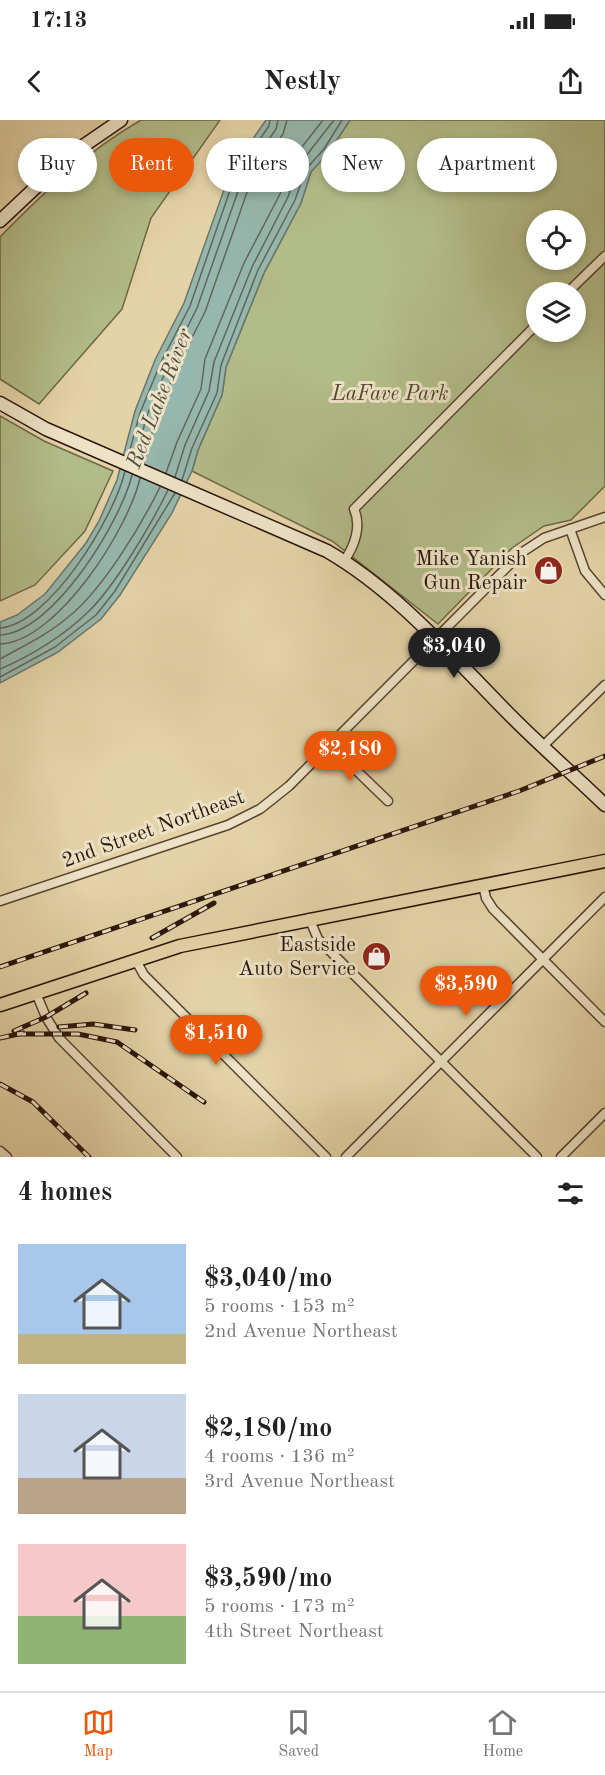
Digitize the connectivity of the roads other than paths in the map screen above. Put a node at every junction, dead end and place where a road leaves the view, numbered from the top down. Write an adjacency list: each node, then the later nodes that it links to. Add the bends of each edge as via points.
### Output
1 (121, 120): 2 (street, via 70,155)
2 (0, 221)
3 (605, 256): 4 (street)
4 (578, 282)
5 (526, 335): 9 (street, via 354,509 356,535)
6 (0, 403): 9 (street, via 46,429)
7 (605, 517): 8 (street, 2nd Street Northeast)
8 (570, 529): 10 (street, via 585,571); 11 (street, 2nd Street Northeast, via 528,547)
9 (344, 561): 11 (street, via 388,593)
10 (605, 595)
11 (435, 639): 13 (street, 2nd Street Northeast); 14 (street)
12 (605, 685): 14 (street)
13 (330, 745): 15 (street); 20 (street, 2nd Street Northeast, via 276,797 246,817)
14 (542, 747): 16 (street)
15 (388, 801)
16 (605, 805)
17 (605, 861): 18 (main road)
18 (483, 885): 21 (main road); 23 (street, via 493,909)
19 (605, 897): 23 (street)
20 (0, 901)
21 (309, 918): 22 (main road); 27 (street, via 318,939)
22 (135, 959): 24 (main road); 32 (street, via 144,975)
23 (543, 959): 26 (street); 27 (street)
24 (36, 993): 25 (main road); 31 (street, via 59,1038)
25 (0, 1005)
26 (605, 1022)
27 (440, 1062): 33 (street); 34 (street)
28 (605, 1113): 35 (street)
29 (0, 1150): 30 (street)
30 (6, 1157)
31 (177, 1157)
32 (326, 1157)
33 (346, 1157)
34 (537, 1157)
35 (561, 1157)

